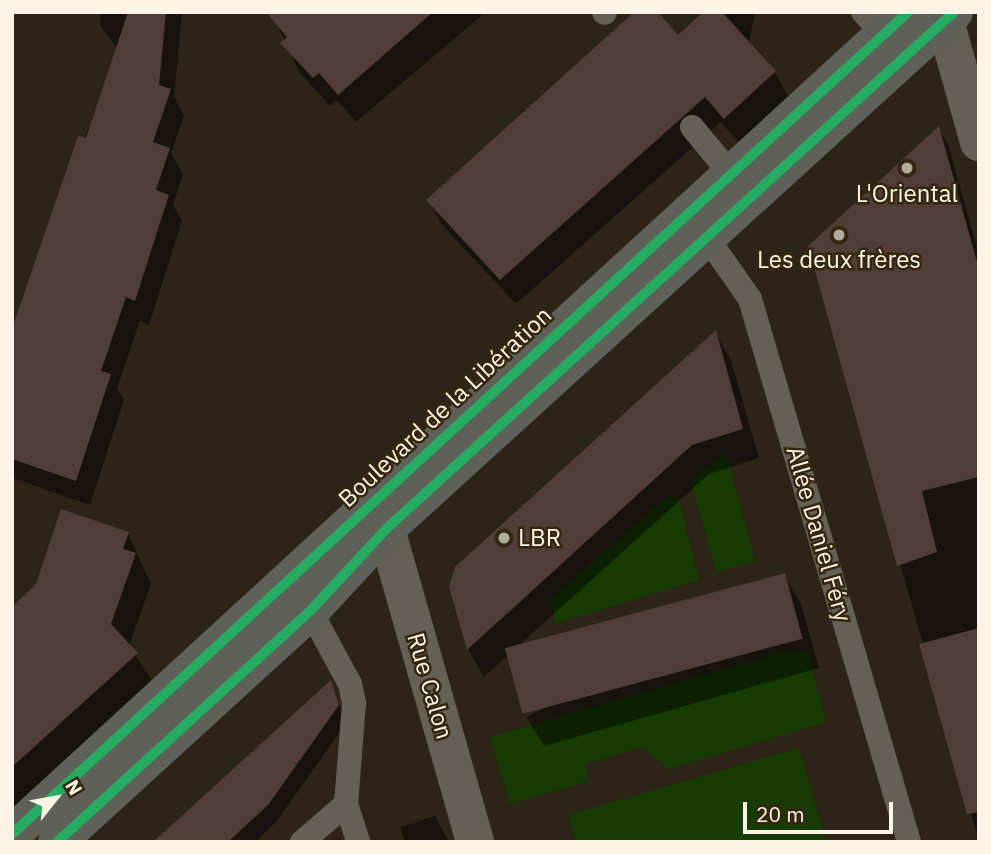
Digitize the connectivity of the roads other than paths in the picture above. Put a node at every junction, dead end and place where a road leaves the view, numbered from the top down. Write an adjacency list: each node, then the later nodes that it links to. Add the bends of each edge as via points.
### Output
1 (949, 17): 2 (main road, Boulevard de la Libération); 4 (street)
2 (890, 29): 5 (main road, Boulevard de la Libération)
3 (692, 127): 5 (lane)
4 (979, 142)
5 (741, 187): 6 (main road, Boulevard de la Libération); 8 (main road, Boulevard de la Libération)
6 (706, 236): 7 (main road, Boulevard de la Libération); 16 (lane, Allée Daniel Féry, via 750,299)
7 (386, 529): 9 (main road, Boulevard de la Libération); 15 (street, Rue Calon)
8 (288, 580): 9 (lane); 11 (main road, Boulevard de la Libération)
9 (312, 609): 10 (lane, via 350,684 354,703); 12 (main road, Boulevard de la Libération)
10 (345, 803): 13 (lane); 14 (lane)
11 (12, 834)
12 (57, 842)
13 (302, 842)
14 (358, 842)
15 (475, 842)
16 (909, 842)

